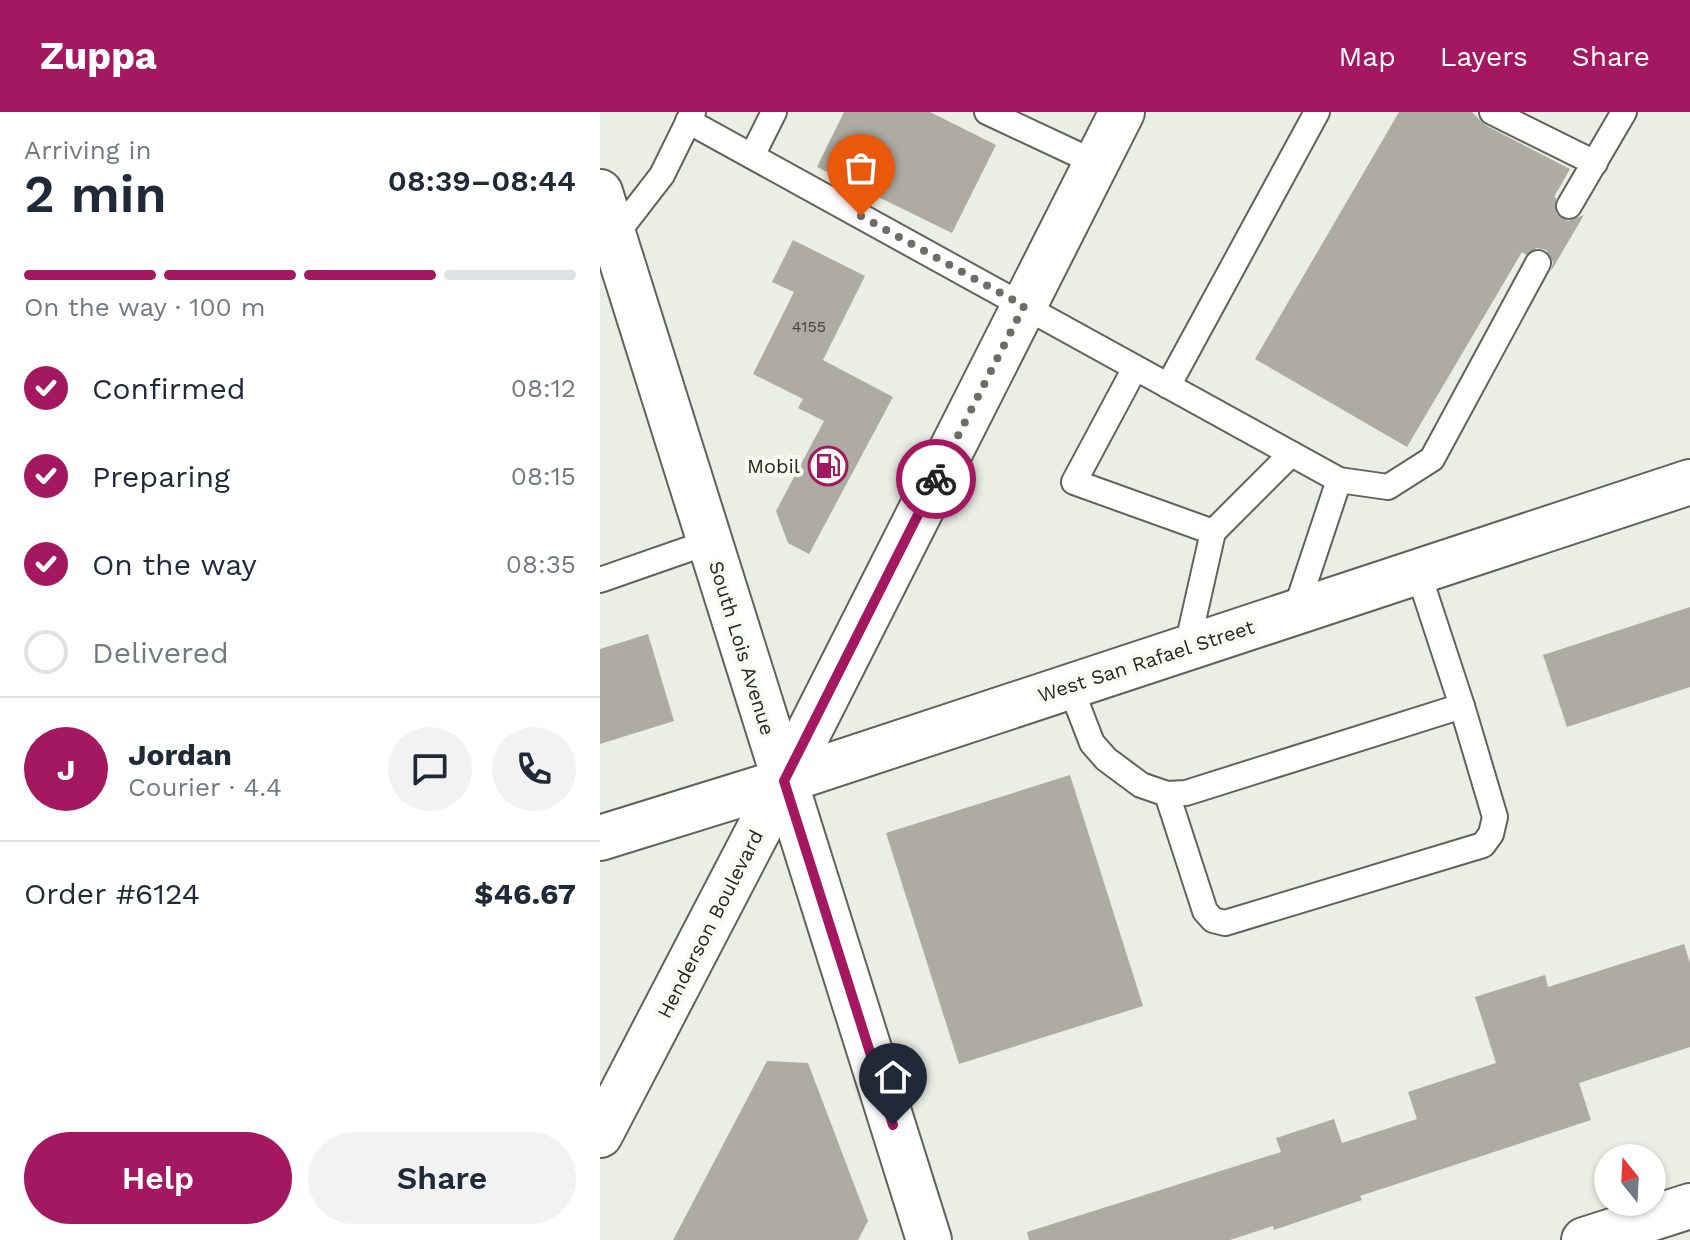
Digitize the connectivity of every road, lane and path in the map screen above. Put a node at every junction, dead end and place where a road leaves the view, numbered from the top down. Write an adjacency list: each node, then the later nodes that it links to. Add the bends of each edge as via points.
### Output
1 (774, 112): 8 (lane)
2 (987, 112): 9 (lane)
3 (1122, 112): 9 (street, Henderson Boulevard)
4 (1317, 112): 17 (lane)
5 (1492, 112): 10 (lane)
6 (1624, 112): 10 (lane)
7 (690, 117): 8 (lane); 13 (lane, via 662,175)
8 (752, 156): 15 (lane)
9 (1096, 163): 15 (street, Henderson Boulevard)
10 (1595, 163): 12 (lane)
11 (600, 192): 13 (street, South Lois Avenue)
12 (1569, 206)
13 (614, 237): 22 (street, South Lois Avenue)
14 (1538, 263): 19 (lane, via 1432,459 1388,487)
15 (1024, 306): 16 (lane); 29 (street, Henderson Boulevard)
16 (1135, 368): 17 (lane); 21 (lane, via 1074,482)
17 (1168, 386): 18 (lane)
18 (1291, 454): 19 (lane); 21 (lane)
19 (1339, 480): 25 (lane)
20 (1690, 482): 23 (street, West San Rafael Street)
21 (1213, 532): 26 (lane)
22 (709, 542): 24 (lane); 29 (street, South Lois Avenue)
23 (1418, 572): 25 (street, West San Rafael Street); 28 (lane)
24 (600, 580)
25 (1295, 612): 26 (street, West San Rafael Street)
26 (1187, 647): 27 (street, West San Rafael Street)
27 (1070, 686): 29 (street, West San Rafael Street); 30 (lane, via 1092,743 1106,759 1141,785)
28 (1462, 706): 30 (lane, via 1186,793); 30 (lane, via 1495,817 1483,845 1225,923 1205,911)
29 (784, 781): 31 (street, West San Rafael Street); 32 (street, Henderson Boulevard); 34 (street, South Lois Avenue)
30 (1167, 794)
31 (600, 838)
32 (600, 1135)
33 (1690, 1206): 35 (street)
34 (929, 1240)
35 (1584, 1240)

